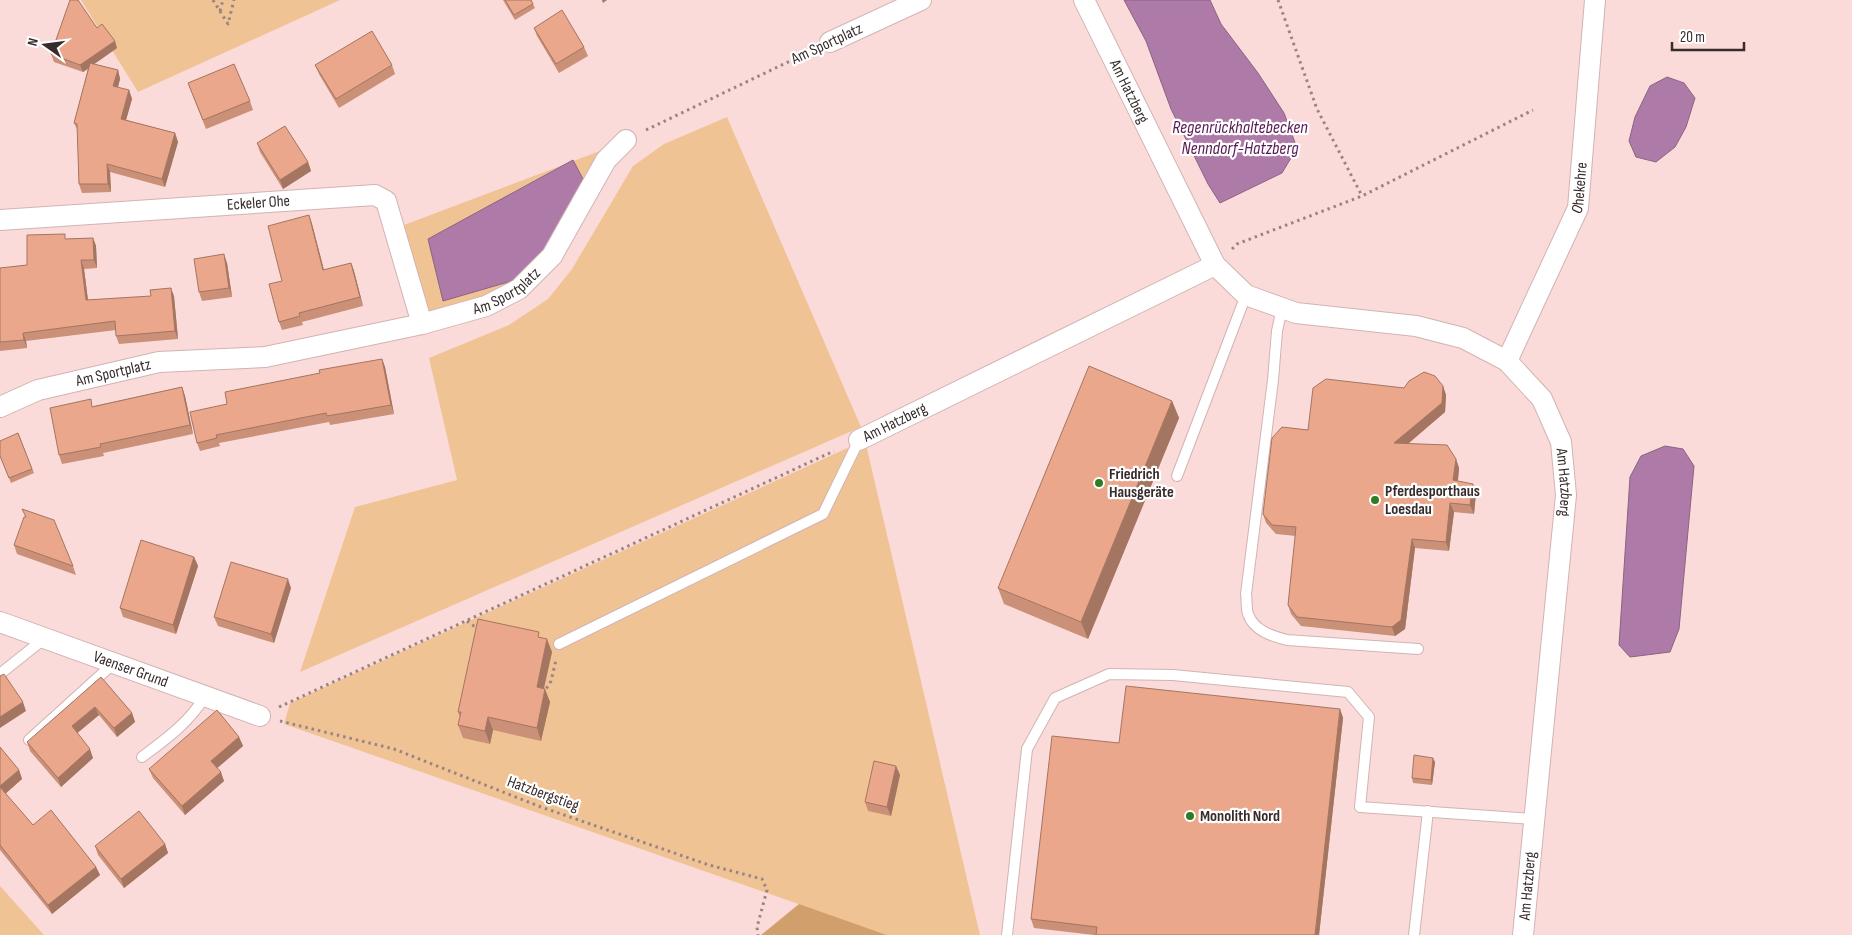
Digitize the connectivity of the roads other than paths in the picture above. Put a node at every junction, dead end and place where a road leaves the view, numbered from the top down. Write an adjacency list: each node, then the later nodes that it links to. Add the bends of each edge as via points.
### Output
1 (921, 0): 4 (street, Am Sportplatz)
2 (1084, 0): 7 (street, Am Hatzberg)
3 (1595, 0): 11 (street, Ohekehre, via 1578,208)
4 (830, 42)
5 (626, 140): 10 (street, Am Sportplatz, via 606,160 552,256 519,289 486,306)
6 (0, 220): 10 (street, Eckeler Ohe, via 375,194 386,201)
7 (1215, 265): 8 (street, Am Hatzberg); 13 (street, Am Hatzberg)
8 (1246, 295): 9 (street, Am Hatzberg); 14 (lane)
9 (1282, 308): 11 (street, Am Hatzberg, via 1296,313 1416,326 1463,338); 18 (lane, via 1246,594 1248,614 1258,628 1287,640)
10 (422, 324): 12 (street, Am Sportplatz, via 265,357 159,362 38,390)
11 (1507, 361): 26 (street, Am Hatzberg, via 1542,399 1550,416 1561,442 1566,495)
12 (0, 407)
13 (859, 440): 17 (lane, Am Hatzberg, via 823,514)
14 (1176, 476)
15 (0, 622): 16 (street, Vaenser Grund)
16 (45, 638): 19 (street, Vaenser Grund); 20 (lane)
17 (560, 644)
18 (1418, 649)
19 (114, 663): 21 (street, Vaenser Grund); 23 (lane)
20 (0, 674)
21 (206, 696): 22 (street, Vaenser Grund); 24 (lane, via 177,730)
22 (260, 716)
23 (29, 740)
24 (142, 757)
25 (1428, 811): 26 (lane); 27 (lane, via 1360,807 1369,717 1348,692 1173,676 1109,674 1055,698 1026,749); 28 (lane)
26 (1534, 819): 29 (street, Am Hatzberg)
27 (1007, 935)
28 (1414, 935)
29 (1523, 935)

